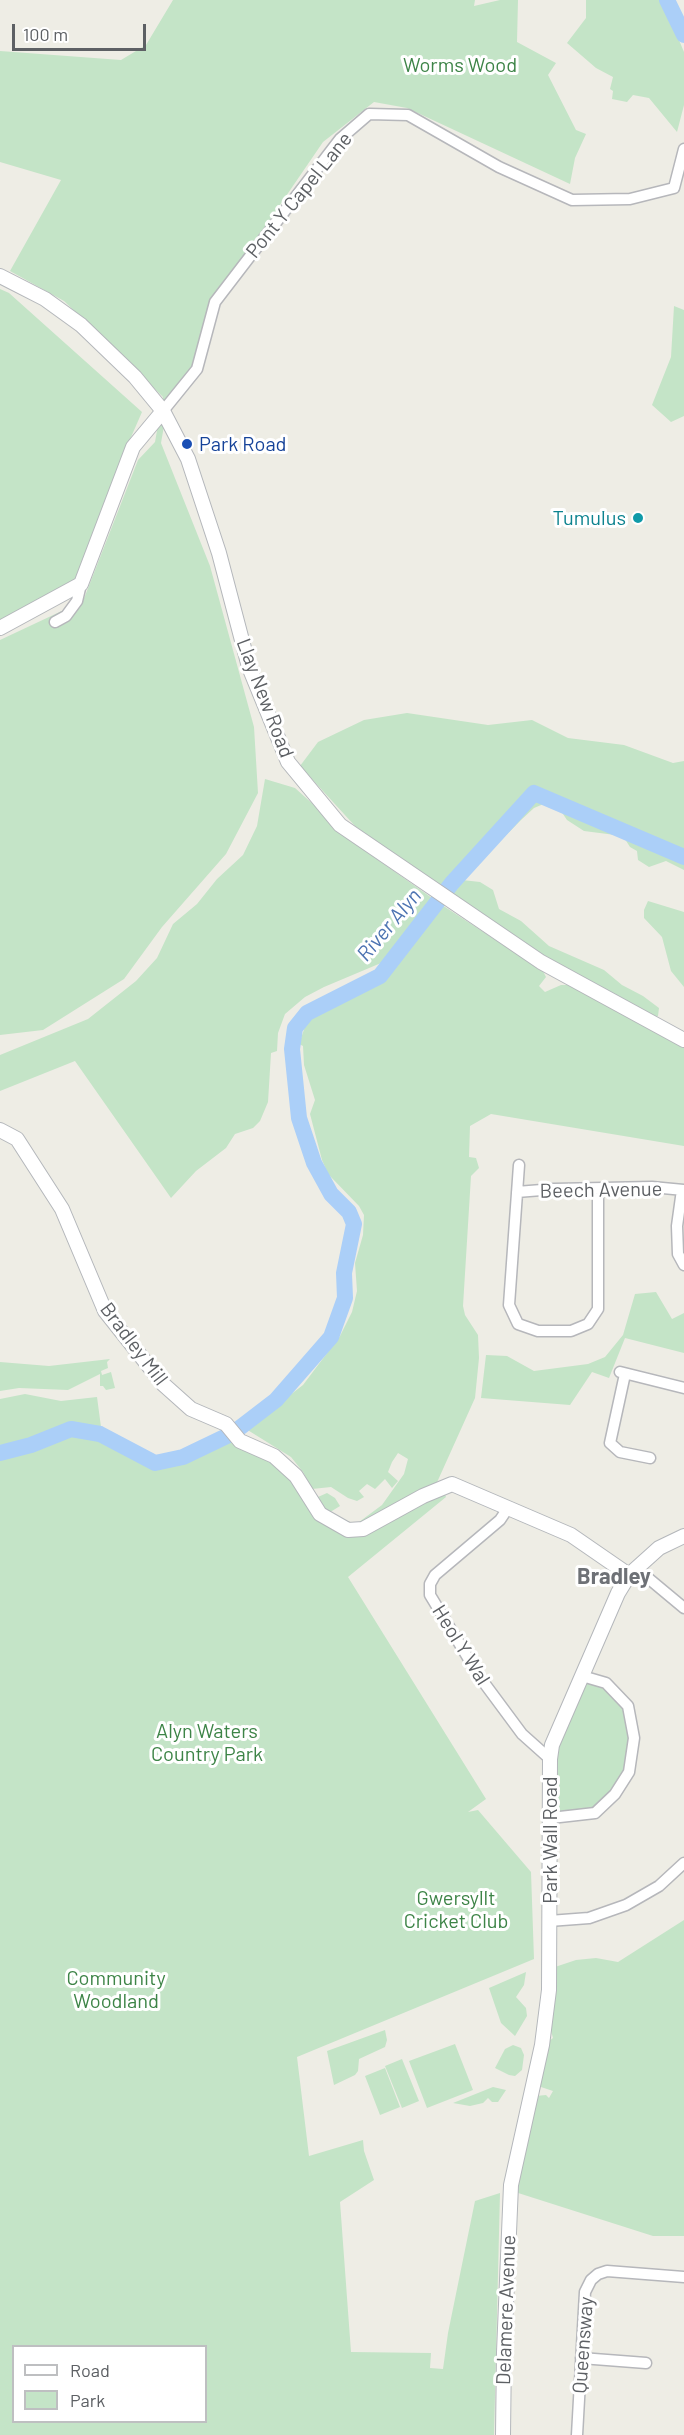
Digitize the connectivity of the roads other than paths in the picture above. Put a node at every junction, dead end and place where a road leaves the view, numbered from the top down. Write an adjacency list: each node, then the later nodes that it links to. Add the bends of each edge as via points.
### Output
1 (684, 149): 3 (street, Pont Y Capel Lane, via 674,188 630,199 572,200 499,167 408,115 369,114 340,139 215,302 197,369)
2 (0, 276): 3 (street, Llay New Road, via 45,299 81,324)
3 (163, 411): 4 (street, via 133,447); 7 (street, Llay New Road, via 188,459 219,553 249,667 288,762 340,825 541,962)
4 (81, 584): 5 (street, via 77,601 66,616); 6 (street)
5 (55, 622)
6 (0, 628)
7 (684, 1040)
8 (0, 1130): 16 (street, Bradley Mill, via 17,1139 62,1209 105,1311 163,1384 191,1409 226,1424 240,1441 274,1456 296,1476 320,1514 348,1530 363,1529 452,1484)
9 (518, 1165): 12 (street)
10 (598, 1190): 11 (street, Beech Avenue); 12 (street, Beech Avenue); 12 (street, via 598,1309 588,1324 571,1331 538,1331 518,1324 509,1305)
11 (683, 1190): 13 (street, via 677,1226 678,1254)
12 (517, 1192)
13 (684, 1265)
14 (684, 1388): 15 (street, via 622,1373 610,1443 620,1452)
15 (648, 1456)
16 (508, 1508): 18 (street, via 571,1535); 21 (street, Heol Y Wal, via 500,1520 435,1575 430,1595 479,1676 522,1734)
17 (684, 1536): 18 (street, Park Wall Road, via 659,1548)
18 (633, 1572): 19 (street); 20 (street, Park Wall Road, via 618,1593)
19 (684, 1608)
20 (582, 1676): 21 (street, Park Wall Road, via 552,1745); 22 (street, via 606,1683 628,1706 634,1738 629,1772 615,1794 595,1813)
21 (550, 1759): 22 (street, Park Wall Road)
22 (551, 1818): 24 (street, Park Wall Road)
23 (684, 1863): 24 (street, via 659,1886 626,1905 589,1918)
24 (549, 1920): 25 (street, Park Wall Road, via 546,2019)
25 (511, 2185): 29 (street, Delamere Avenue)
26 (684, 2277): 27 (street, Queensway, via 612,2271 594,2277 585,2292)
27 (581, 2358): 28 (street); 30 (street, Queensway)
28 (646, 2363)
29 (504, 2435)
30 (577, 2435)

